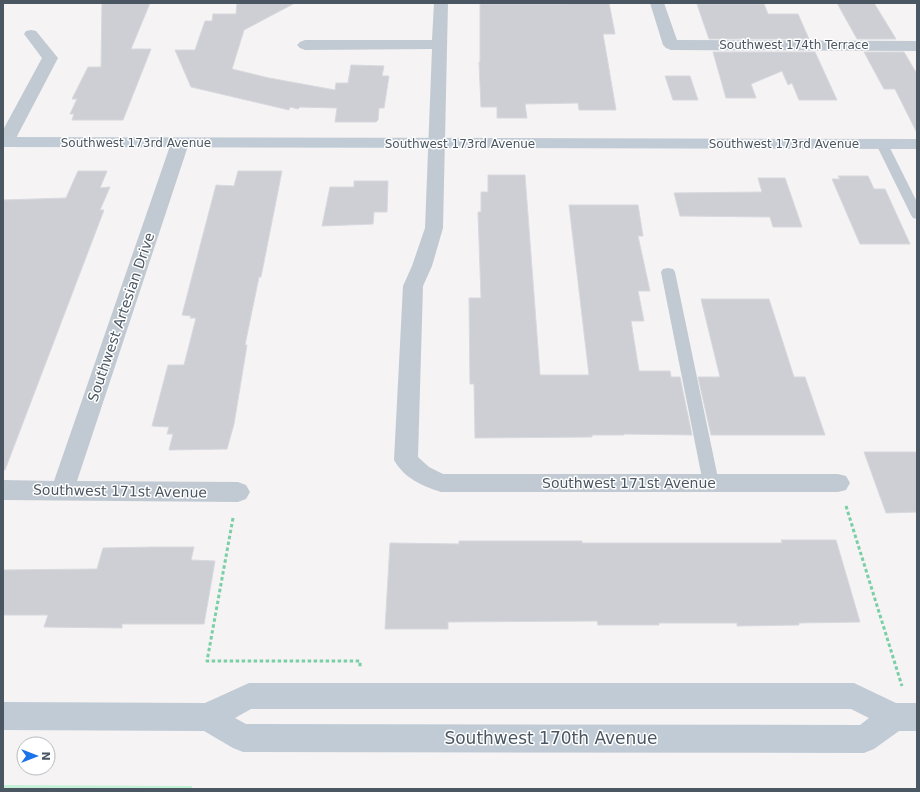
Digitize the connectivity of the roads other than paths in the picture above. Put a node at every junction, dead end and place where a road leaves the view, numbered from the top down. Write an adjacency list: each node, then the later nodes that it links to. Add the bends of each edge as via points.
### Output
1 (441, 3): 5 (street, Southwest 171st Avenue)
2 (657, 3): 6 (street, Southwest 174th Terrace, via 671,45)
3 (31, 34): 7 (street, via 50,58)
4 (305, 44): 5 (street)
5 (440, 44): 9 (street, Southwest 171st Avenue)
6 (917, 46)
7 (4, 142): 8 (main road, Southwest 173rd Avenue)
8 (180, 143): 9 (main road, Southwest 173rd Avenue); 17 (street, Southwest Artesian Drive)
9 (437, 144): 10 (main road, Southwest 173rd Avenue); 14 (street, Southwest 171st Avenue, via 434,228 413,286 406,460 421,474 441,483)
10 (882, 144): 11 (main road, Southwest 173rd Avenue); 12 (lane)
11 (917, 144)
12 (917, 215)
13 (668, 272): 14 (lane)
14 (711, 483): 15 (street, Southwest 171st Avenue)
15 (838, 483)
16 (3, 490): 17 (street, Southwest 171st Avenue)
17 (62, 491): 18 (street, Southwest 171st Avenue)
18 (238, 492)
19 (3, 716): 20 (main road, Southwest 170th Avenue)
20 (207, 717): 21 (main road, Southwest 170th Avenue, via 249,696 854,696); 21 (main road, Southwest 170th Avenue, via 243,738 737,739 864,739)
21 (908, 717)

